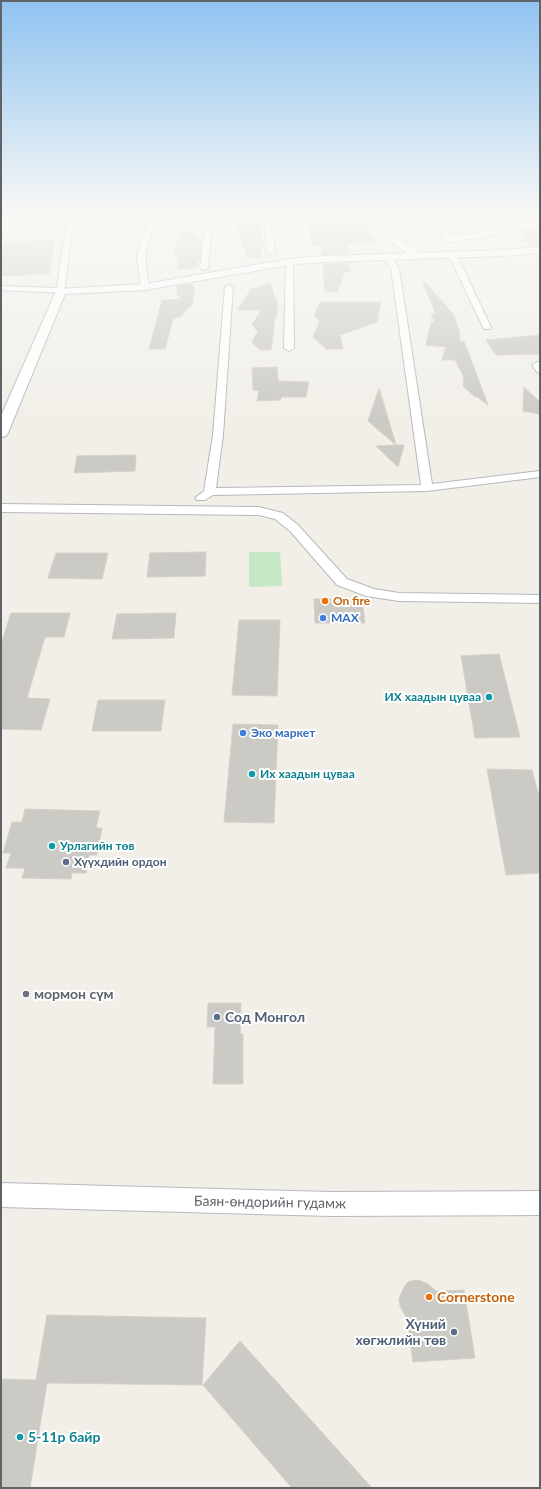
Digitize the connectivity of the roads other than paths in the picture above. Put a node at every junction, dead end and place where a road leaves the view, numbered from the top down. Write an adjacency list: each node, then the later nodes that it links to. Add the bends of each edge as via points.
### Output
1 (62, 282): 10 (street)
2 (144, 282): 7 (street)
3 (171, 282): 7 (main road)
4 (290, 282): 12 (street)
5 (397, 282): 15 (street)
6 (466, 282): 11 (street)
7 (145, 287): 10 (main road)
8 (229, 287): 16 (street, via 218,435)
9 (1, 288): 10 (street)
10 (61, 291): 13 (main road)
11 (487, 327)
12 (289, 348)
13 (1, 433)
14 (540, 474): 15 (street)
15 (427, 488): 16 (street)
16 (210, 492): 18 (street)
17 (1, 508): 18 (street)
18 (186, 509): 19 (street, via 259,511 279,516 294,528 342,582 371,593 399,597)
19 (540, 599)
20 (1, 1195): 21 (street, Баян-өндорийн гудамж, via 332,1204)
21 (540, 1203)

